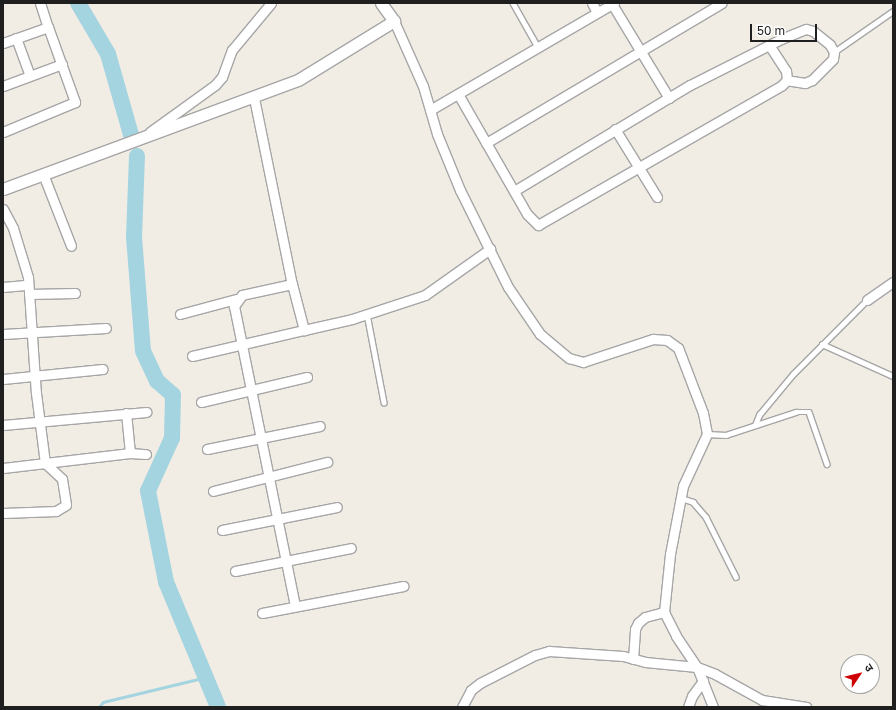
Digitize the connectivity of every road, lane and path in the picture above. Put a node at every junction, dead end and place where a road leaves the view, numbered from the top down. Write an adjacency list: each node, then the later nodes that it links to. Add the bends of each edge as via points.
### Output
1 (40, 3): 11 (street)
2 (271, 3): 28 (street, via 232,50 222,77 215,85)
3 (381, 3): 10 (street)
4 (513, 3): 15 (lane)
5 (592, 3): 9 (street)
6 (722, 3): 16 (street)
7 (613, 4): 9 (street); 16 (street)
8 (893, 11): 17 (lane)
9 (597, 12): 15 (street)
10 (394, 22): 23 (street, via 298,80); 25 (street, via 423,86)
11 (48, 27): 12 (street); 18 (street)
12 (16, 38): 13 (street); 19 (street)
13 (3, 43)
14 (769, 45): 17 (street, via 806,30 813,31 830,45); 20 (street, via 786,71); 24 (street)
15 (538, 47): 22 (street)
16 (640, 52): 24 (street); 29 (street)
17 (834, 52): 20 (street, via 833,59 812,80 805,83)
18 (62, 64): 19 (street); 27 (street, via 74,95 73,104)
19 (30, 76): 21 (street)
20 (786, 80): 30 (street, via 782,85)
21 (3, 86)
22 (458, 94): 25 (street); 29 (street)
23 (254, 98): 28 (street); 39 (street)
24 (669, 98): 26 (street)
25 (430, 110): 37 (street, via 460,190)
26 (615, 130): 30 (street); 33 (street)
27 (3, 132)
28 (142, 136): 31 (street)
29 (486, 143): 33 (street)
30 (639, 168): 33 (street, via 538,225 530,218); 34 (street)
31 (43, 174): 32 (street); 36 (street)
32 (3, 189)
33 (514, 191)
34 (657, 197)
35 (3, 209): 41 (street, via 13,228)
36 (71, 246)
37 (490, 249): 46 (street, via 425,295); 68 (street, via 508,287 540,334 569,358 588,360 653,339 667,340 678,348 703,413)
38 (893, 282): 44 (street)
39 (292, 284): 43 (street, via 242,295); 48 (street)
40 (3, 287): 41 (street)
41 (29, 290): 42 (street); 49 (street)
42 (75, 293)
43 (236, 299): 45 (street); 52 (street, via 234,306)
44 (867, 300): 51 (lane)
45 (180, 314)
46 (367, 314): 48 (street); 61 (lane)
47 (106, 328): 49 (street)
48 (304, 330): 52 (street)
49 (32, 332): 50 (street); 55 (street)
50 (3, 334)
51 (822, 344): 56 (lane, via 854,356); 66 (lane, via 764,408)
52 (242, 345): 53 (street); 59 (street)
53 (192, 356)
54 (102, 369): 55 (street)
55 (35, 376): 58 (street); 64 (street)
56 (893, 376)
57 (307, 377): 59 (street)
58 (3, 379)
59 (252, 390): 60 (street); 69 (street)
60 (201, 402)
61 (384, 402)
62 (146, 412): 63 (street)
63 (126, 413): 64 (street); 71 (street)
64 (39, 422): 65 (street); 74 (street)
65 (3, 425)
66 (755, 425): 68 (lane, via 726,435); 75 (lane, via 796,412 809,412)
67 (320, 426): 69 (street)
68 (707, 434): 79 (street, via 683,486)
69 (261, 437): 70 (street); 77 (street)
70 (207, 449)
71 (130, 453): 72 (street); 74 (street)
72 (146, 454)
73 (327, 462): 77 (street)
74 (46, 463): 76 (street); 81 (street, via 62,480 66,505 63,508)
75 (827, 464)
76 (3, 468)
77 (269, 478): 78 (street); 82 (street)
78 (213, 491)
79 (681, 498): 87 (lane, via 693,502 706,517); 90 (street, via 671,548)
80 (337, 507): 82 (street)
81 (3, 514)
82 (277, 518): 83 (street); 85 (street)
83 (222, 530)
84 (351, 548): 85 (street)
85 (286, 562): 86 (street); 89 (street)
86 (235, 571)
87 (736, 578)
88 (403, 586): 89 (street)
89 (295, 606): 91 (street)
90 (664, 612): 92 (street, via 645,617 638,623 635,629); 93 (street, via 676,636)
91 (262, 613)
92 (633, 659): 93 (street); 95 (street, via 563,652 542,653 480,683 471,690)
93 (697, 667): 94 (street); 98 (street, via 762,700)
94 (703, 681): 96 (street, via 692,696); 97 (street)
95 (462, 707)
96 (688, 707)
97 (712, 707)
98 (806, 707)

